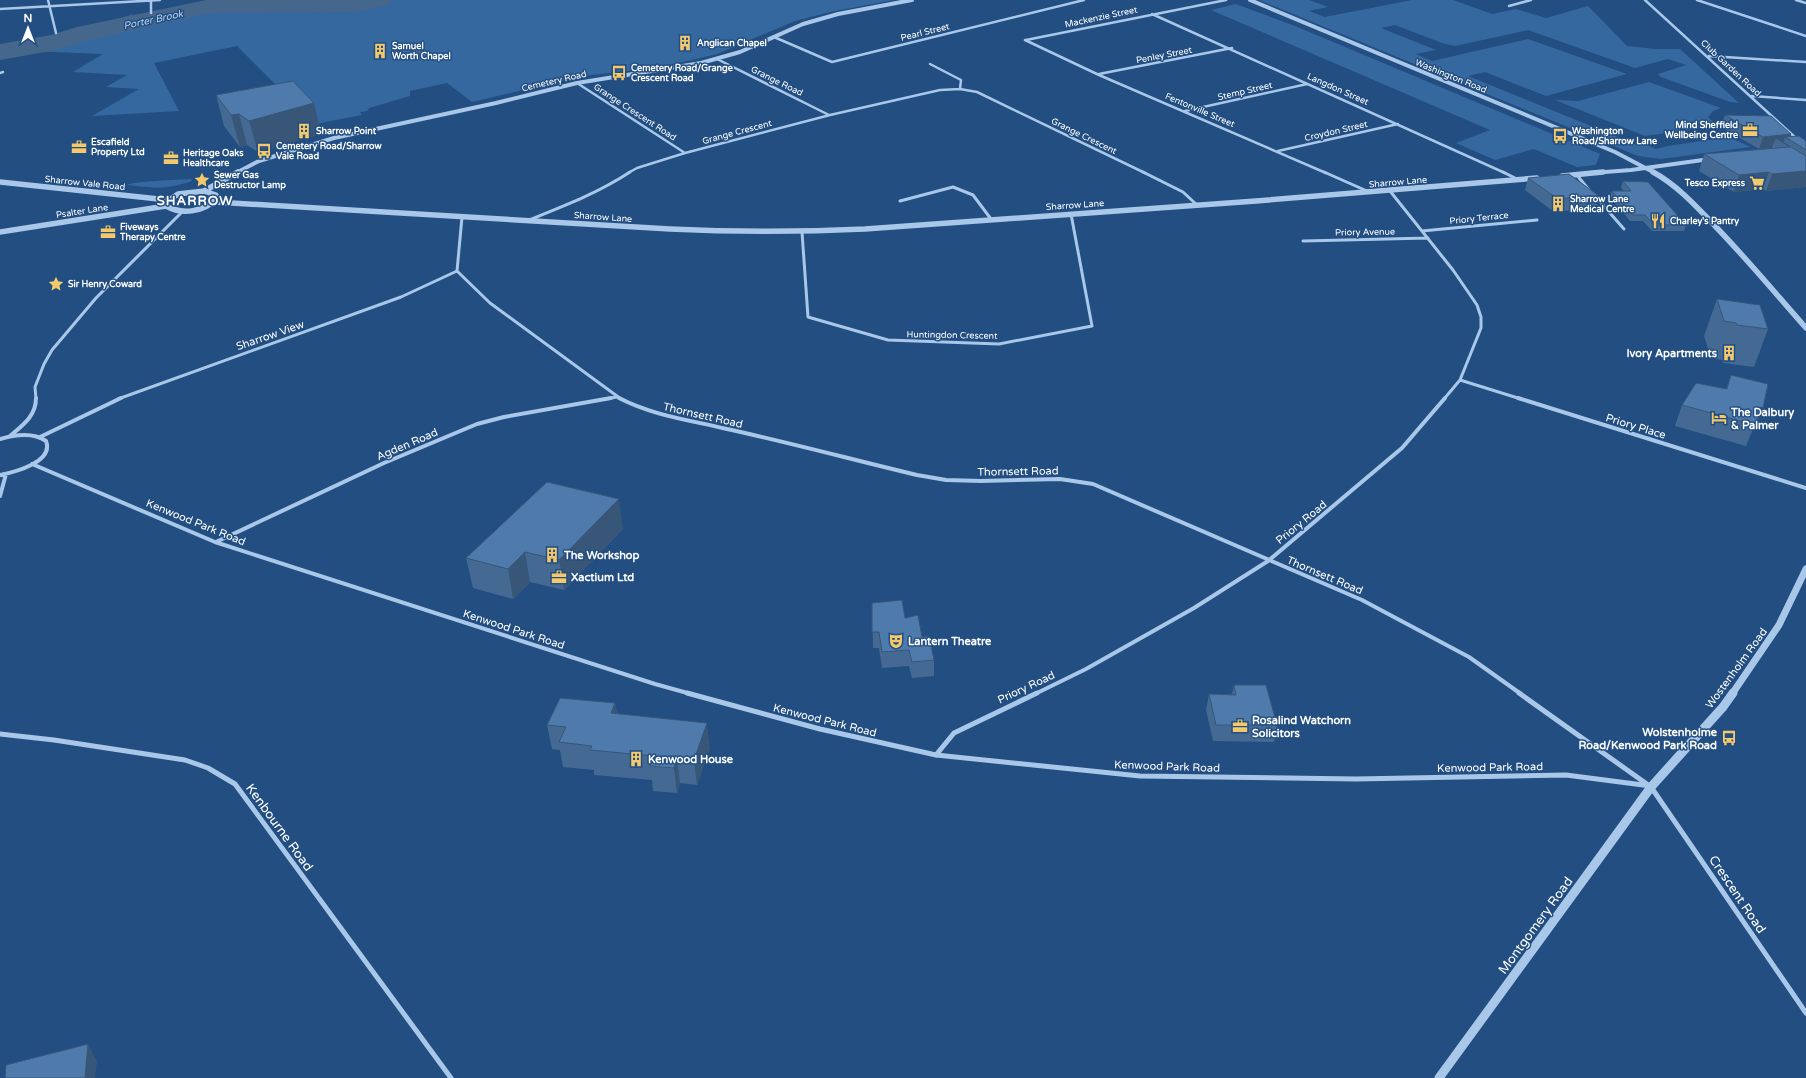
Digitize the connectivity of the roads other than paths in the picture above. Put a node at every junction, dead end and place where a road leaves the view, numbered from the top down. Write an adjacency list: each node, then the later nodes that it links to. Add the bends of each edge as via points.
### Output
1 (48, 0): 13 (street)
2 (151, 0): 3 (street); 13 (street); 16 (street)
3 (160, 0)
4 (912, 0): 20 (street, Cemetery Road, via 838,14 803,24)
5 (1084, 0): 20 (street, Pearl Street, via 832,62)
6 (1226, 0): 17 (street, Mackenzie Street)
7 (1250, 0): 40 (street, Washington Road, via 1568,132)
8 (1531, 0): 14 (street)
9 (1645, 0): 23 (street, Club Garden Road)
10 (1697, 0): 19 (street)
11 (1796, 0): 12 (street)
12 (1806, 3)
13 (49, 6): 15 (street); 18 (street)
14 (1509, 6)
15 (0, 9)
16 (151, 13)
17 (1152, 14): 21 (street, Mackenzie Street); 22 (street, Langdon Street)
18 (56, 33)
19 (1806, 36)
20 (774, 37): 24 (street, Cemetery Road)
21 (1025, 40): 27 (street, Fentonville Street)
22 (1232, 48): 27 (street, Penley Street); 29 (street, Langdon Street)
23 (1708, 56): 25 (street); 31 (street, Club Garden Road)
24 (717, 59): 28 (street, Cemetery Road); 34 (street, Grange Road)
25 (1806, 62)
26 (930, 64): 30 (street, via 961,80)
27 (1099, 74): 33 (street, Fentonville Street)
28 (577, 83): 38 (street, Grange Crescent Road); 46 (street, Cemetery Road, via 303,146 259,161)
29 (1308, 84): 33 (street, Stemp Street); 35 (street, Langdon Street)
30 (960, 89): 34 (street, Grange Crescent, via 940,90); 53 (street, Grange Crescent, via 977,92 1183,192)
31 (1752, 96): 32 (street); 36 (street, Club Garden Road)
32 (1806, 100)
33 (1184, 111): 37 (street, Fentonville Street)
34 (830, 115): 38 (street, Grange Crescent)
35 (1398, 124): 37 (street, Croydon Street); 44 (street, Langdon Street)
36 (1800, 142)
37 (1277, 151): 48 (street, Fentonville Street)
38 (684, 153): 58 (street, Grange Crescent, via 637,168 586,197)
39 (1718, 158): 40 (street)
40 (1646, 168): 41 (street); 67 (street, via 1670,183 1696,206)
41 (1576, 174): 42 (street); 60 (street)
42 (1554, 176)
43 (1540, 178): 44 (street, Sharrow Lane)
44 (1518, 180): 47 (street, Sharrow Lane)
45 (0, 182): 49 (street, Sharrow Vale Road)
46 (204, 191): 49 (street, via 184,193); 51 (street, via 216,195)
47 (1390, 191): 48 (street, Sharrow Lane); 61 (street, Priory Road)
48 (1370, 192): 53 (street, Sharrow Lane)
49 (168, 200): 52 (street)
50 (900, 201): 57 (street, via 953,187 973,195)
51 (215, 202): 54 (street, via 201,208); 56 (street, Sharrow Lane)
52 (166, 206): 54 (street); 62 (street, Psalter Lane)
53 (1197, 206): 55 (street, Sharrow Lane)
54 (182, 211): 70 (street, via 96,298 52,350 35,387 36,407 32,416)
55 (1071, 214): 57 (street, Sharrow Lane); 63 (street, Huntingdon Crescent, via 1092,326 999,344 888,340 808,317)
56 (462, 217): 58 (street, Sharrow Lane); 66 (street)
57 (991, 219): 63 (street, Sharrow Lane)
58 (529, 220): 63 (street, Sharrow Lane, via 717,231)
59 (1537, 220): 61 (street, Priory Terrace)
60 (1624, 229)
61 (1422, 231): 64 (street, Priory Road)
62 (0, 232)
63 (802, 232)
64 (1428, 238): 65 (street, Priory Avenue); 68 (street, Priory Road, via 1453,270 1481,317 1481,328)
65 (1303, 241)
66 (457, 271): 69 (street, Thornsett Road, via 490,303); 71 (street, Sharrow View, via 394,300 113,401)
67 (1806, 328)
68 (1460, 380): 76 (street, Priory Place); 79 (street, Priory Road, via 1402,448)
69 (617, 397): 78 (street, Agden Road, via 478,424 384,463); 79 (street, Thornsett Road, via 638,408 661,415 917,475 946,480 1060,479 1093,484)
70 (10, 436): 71 (street); 72 (street)
71 (40, 437): 73 (street, via 48,445 47,452)
72 (0, 439)
73 (32, 464): 74 (street); 78 (street, Kenwood Park Road)
74 (6, 474): 75 (street); 77 (street)
75 (0, 475)
76 (1806, 488)
77 (0, 496)
78 (215, 542): 82 (street, Kenwood Park Road, via 655,684 820,729)
79 (1268, 561): 82 (street, Priory Road, via 1194,608 1093,665 954,733); 83 (street, Thornsett Road, via 1362,600 1469,656)
80 (1806, 569): 83 (street, Wostenholm Road, via 1779,625 1723,707)
81 (0, 734): 85 (street, Kenbourne Road, via 185,760 208,768 235,784)
82 (936, 755): 83 (street, Kenwood Park Road, via 1140,776 1356,779 1566,775)
83 (1651, 786): 84 (street, Crescent Road); 86 (street, Montgomery Road)
84 (1806, 1013)
85 (451, 1078)
86 (1439, 1078)

